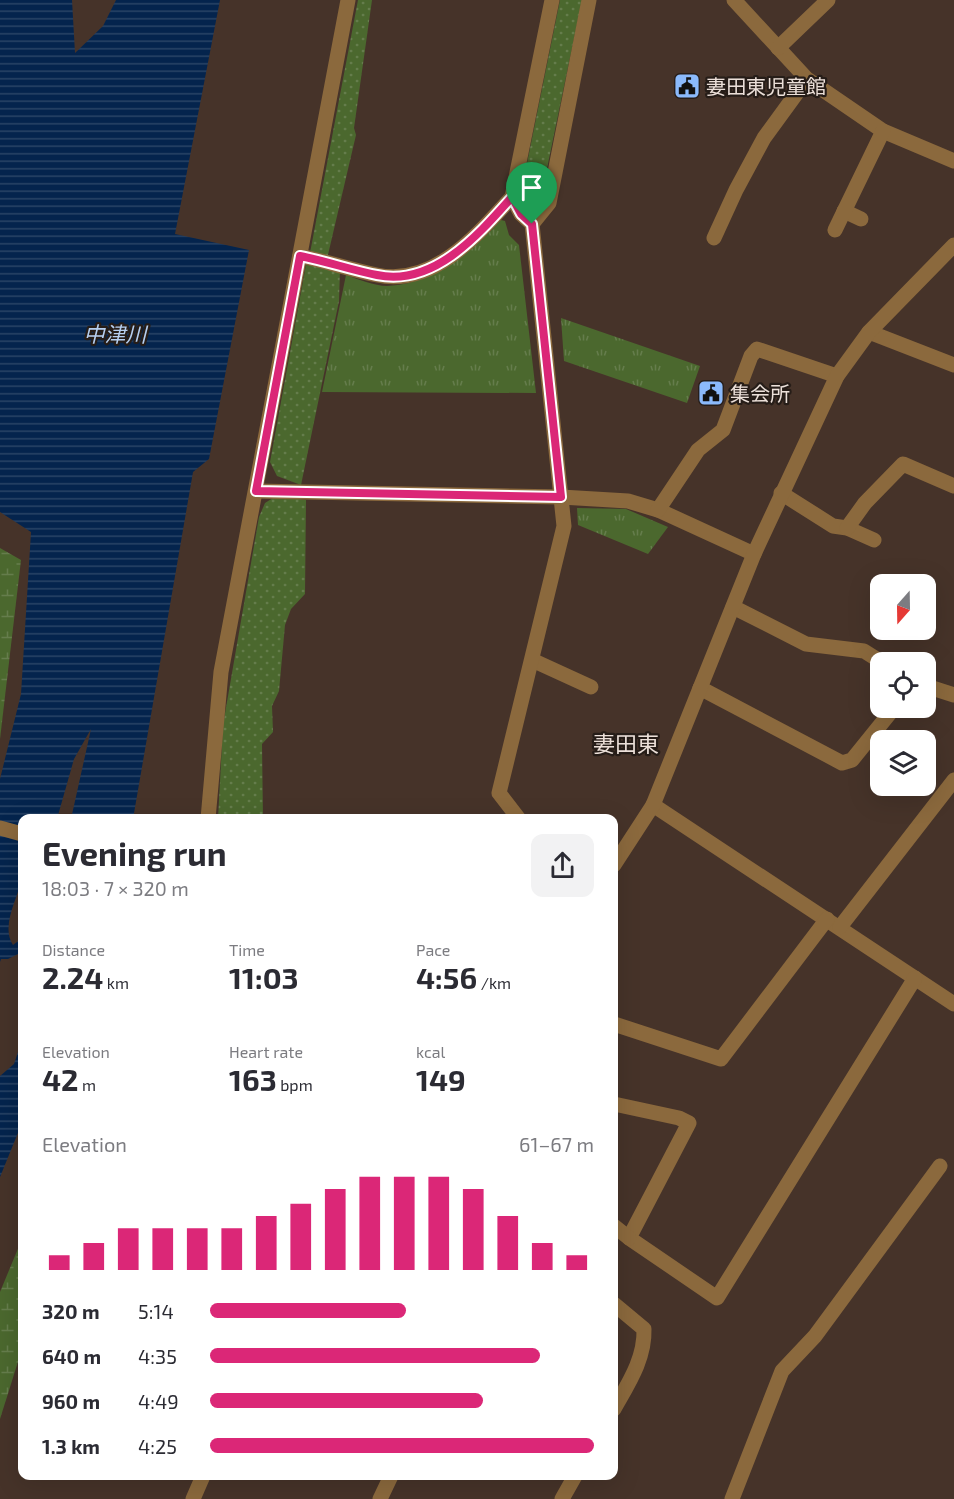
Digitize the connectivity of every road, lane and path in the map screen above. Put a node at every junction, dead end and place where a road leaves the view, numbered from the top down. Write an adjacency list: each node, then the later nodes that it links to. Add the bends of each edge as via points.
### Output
1 (348, 0): 17 (street)
2 (552, 0): 10 (street)
3 (589, 0): 13 (street, via 549,203)
4 (734, 0): 6 (street)
5 (828, 0): 6 (street)
6 (778, 48): 7 (street)
7 (807, 79): 8 (street); 15 (street, via 764,138)
8 (883, 131): 9 (street); 11 (street)
9 (954, 161)
10 (512, 197): 13 (street); 17 (street, via 476,237 445,261 412,273 379,276)
11 (844, 211): 12 (street); 14 (street)
12 (861, 219)
13 (532, 224): 24 (street)
14 (835, 230)
15 (714, 238)
16 (954, 245): 18 (street)
17 (300, 256): 22 (street)
18 (869, 332): 19 (street); 20 (street)
19 (954, 365)
20 (837, 376): 23 (street); 25 (street, via 757,348 723,430 698,450)
21 (954, 486): 26 (street, via 936,472 903,464)
22 (256, 491): 24 (street); 39 (street, via 221,672)
23 (782, 493): 26 (street, via 833,526); 28 (street)
24 (561, 497): 25 (street, via 628,501); 31 (street, via 564,526)
25 (658, 510): 28 (street)
26 (847, 528): 27 (street)
27 (874, 540)
28 (754, 554): 29 (street)
29 (733, 608): 30 (street, via 806,644); 33 (street)
30 (870, 655)
31 (532, 660): 32 (street); 40 (street, via 499,793)
32 (591, 687)
33 (700, 688): 36 (street, via 842,763 852,760); 38 (street)
34 (936, 689): 35 (street)
35 (954, 695)
36 (886, 718)
37 (954, 780): 44 (street)
38 (653, 805): 43 (street); 44 (street)
39 (208, 814)
40 (515, 814)
41 (0, 828): 42 (street)
42 (18, 833)
43 (618, 859)
44 (833, 923): 45 (street); 47 (street, via 721,1059)
45 (915, 978): 46 (street); 51 (street, via 717,1298)
46 (954, 1004)
47 (618, 1025)
48 (618, 1105): 51 (street, via 679,1118 689,1124)
49 (940, 1167): 60 (street, via 815,1335 782,1371)
50 (618, 1229): 51 (street)
51 (629, 1238)
52 (618, 1307): 53 (street, via 644,1329 645,1346)
53 (618, 1402)
54 (201, 1480): 57 (street)
55 (390, 1480): 58 (street)
56 (573, 1480): 59 (street)
57 (193, 1499)
58 (380, 1499)
59 (562, 1499)
60 (732, 1499)

